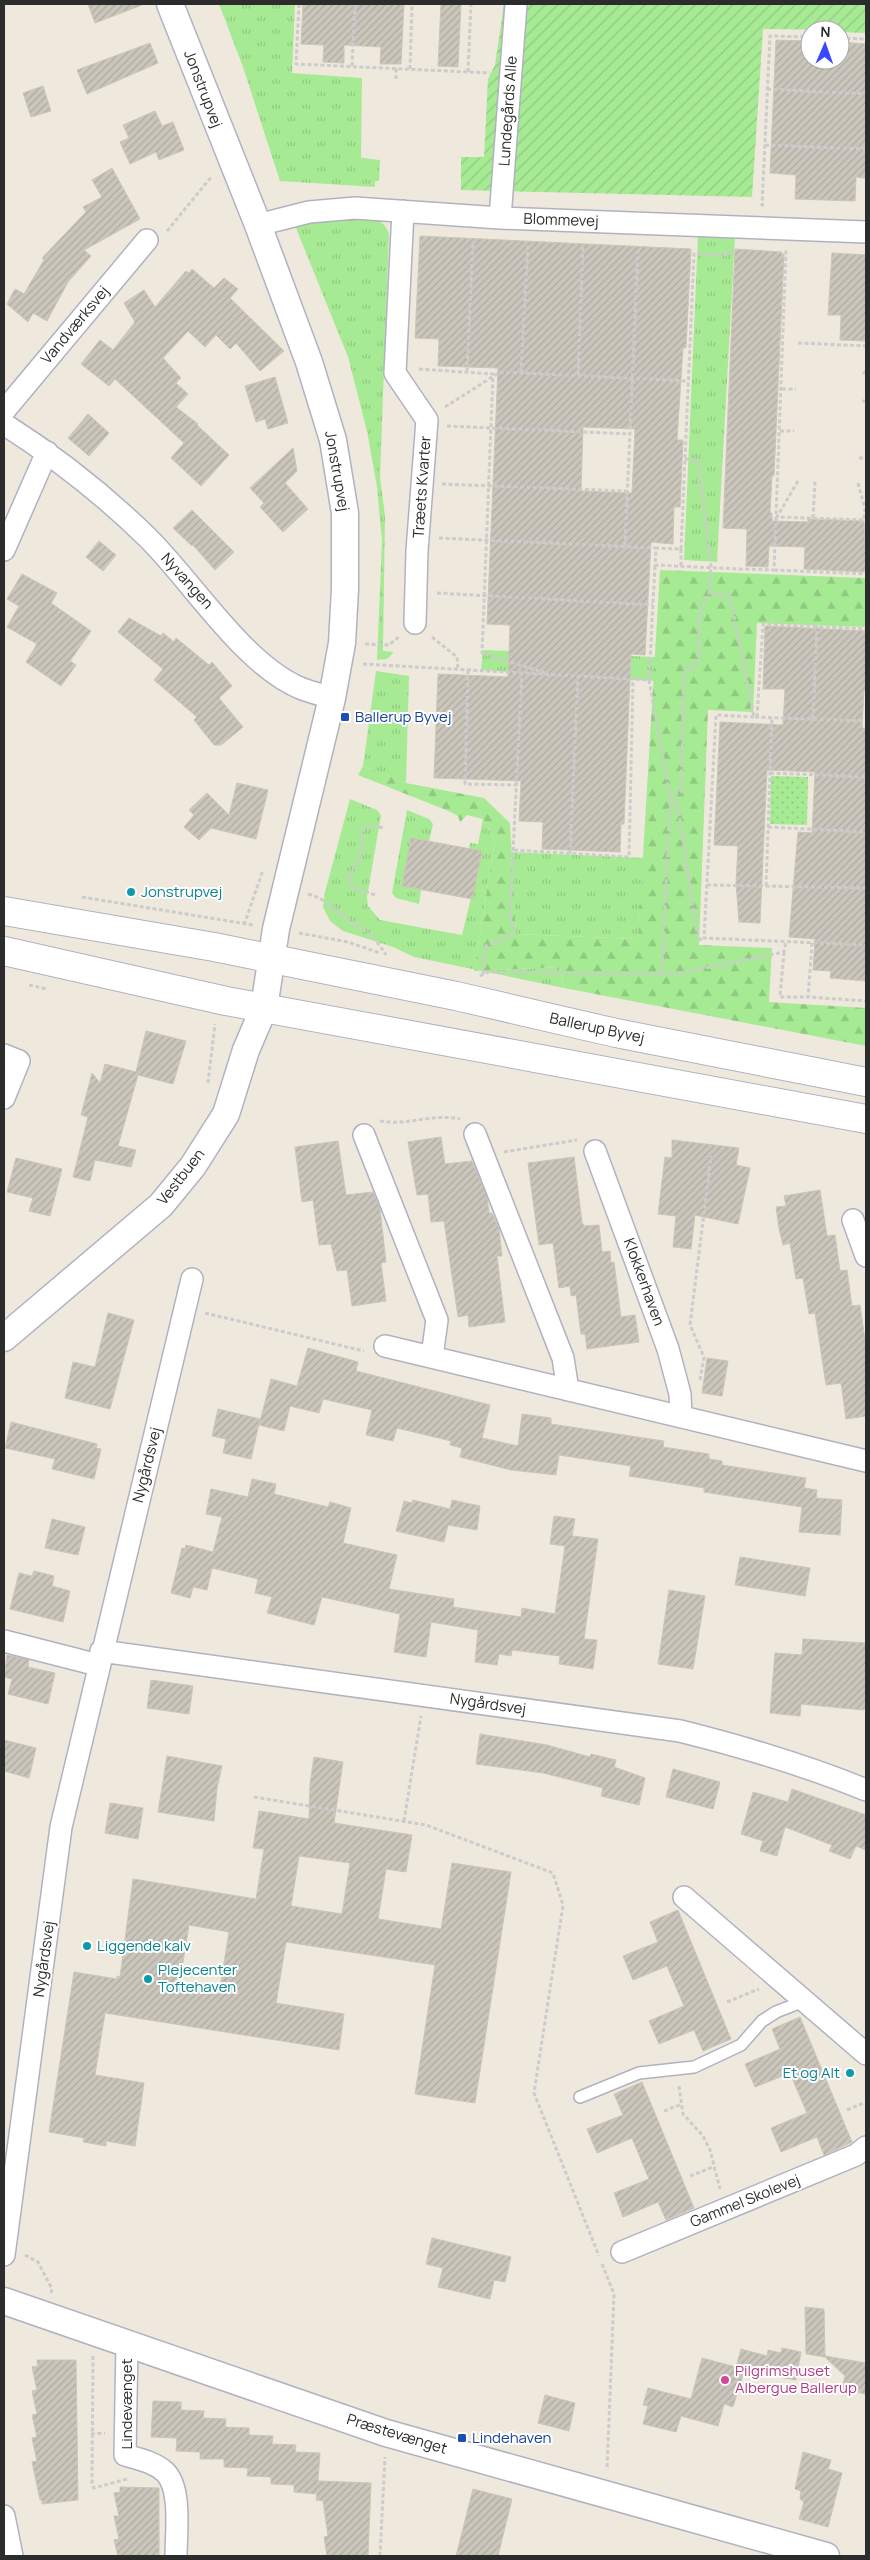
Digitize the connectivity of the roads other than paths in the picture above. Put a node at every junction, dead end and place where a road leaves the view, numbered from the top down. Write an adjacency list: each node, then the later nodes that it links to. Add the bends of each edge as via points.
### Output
1 (170, 4): 5 (street, Jonstrupvej)
2 (516, 4): 4 (street, Lundegårds Alle)
3 (402, 211): 4 (street, Blommevej); 5 (street, Blommevej, via 356,208 310,212); 12 (street, Træets Kvarter, via 395,373 427,420)
4 (500, 218): 6 (street, Blommevej)
5 (258, 225): 13 (street, Jonstrupvej, via 309,362 333,440 346,513 345,589 340,653)
6 (866, 232)
7 (147, 240): 8 (street, Vandværksvej)
8 (4, 411)
9 (4, 424): 10 (street, Nyvangen)
10 (47, 452): 11 (street); 13 (street, Nyvangen, via 99,492 148,538 254,658 299,687)
11 (4, 550)
12 (415, 623)
13 (332, 698): 16 (street, Jonstrupvej, via 276,929)
14 (4, 911): 16 (main road, Ballerup Byvej)
15 (4, 951): 17 (main road)
16 (273, 959): 17 (street, Vestbuen); 19 (main road, Ballerup Byvej, via 616,1033)
17 (264, 1008): 21 (main road); 28 (street, Vestbuen, via 246,1050 226,1114 193,1166 161,1205)
18 (4, 1055): 20 (street, via 19,1061)
19 (866, 1082)
20 (4, 1098)
21 (866, 1119)
22 (475, 1134): 31 (street, via 563,1358)
23 (364, 1135): 30 (street, via 438,1320)
24 (595, 1151): 32 (street, Klokkerhaven, via 668,1349)
25 (853, 1220): 26 (street)
26 (866, 1256)
27 (192, 1279): 35 (street, Nygårdsvej)
28 (4, 1338)
29 (385, 1346): 30 (street)
30 (432, 1356): 31 (street)
31 (568, 1390): 32 (street)
32 (687, 1418): 33 (street)
33 (866, 1461)
34 (4, 1641): 35 (street, Nygårdsvej)
35 (100, 1658): 36 (street, Nygårdsvej, via 424,1696 680,1731 757,1750); 42 (street, Nygårdsvej, via 60,1828)
36 (866, 1790)
37 (684, 1897): 38 (street)
38 (804, 2001): 39 (street); 40 (lane, via 762,2021 741,2045 694,2067 639,2073)
39 (866, 2054)
40 (580, 2097)
41 (866, 2147): 43 (street, Gammel Skolevej, via 856,2155)
42 (4, 2250)
43 (622, 2252)
44 (4, 2301): 45 (street, Præstevænget)
45 (127, 2344): 48 (street, Lindevænget, via 125,2455 151,2463 166,2473 176,2490); 49 (street, Præstevænget, via 386,2433)
46 (4, 2516): 47 (street)
47 (12, 2556)
48 (176, 2556)
49 (826, 2556)

